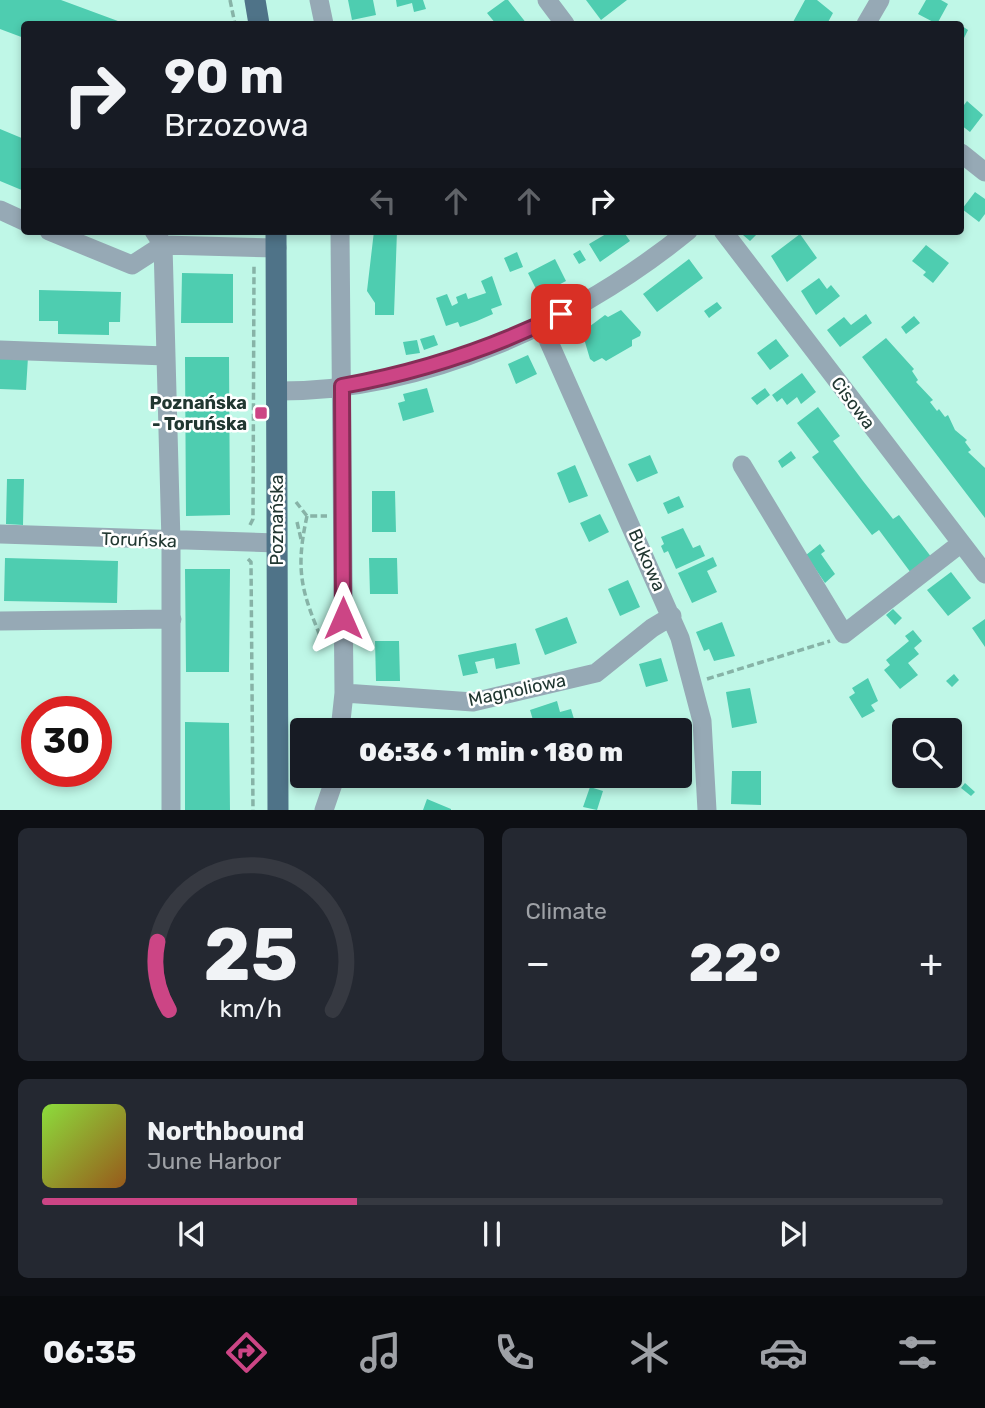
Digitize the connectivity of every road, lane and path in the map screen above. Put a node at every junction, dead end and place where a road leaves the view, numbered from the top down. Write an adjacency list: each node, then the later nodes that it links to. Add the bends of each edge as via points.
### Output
1 (230, 0): 6 (path)
2 (255, 0): 7 (main road)
3 (319, 0): 8 (street)
4 (547, 0): 9 (street)
5 (880, 0): 10 (street)
6 (234, 21)
7 (258, 21)
8 (323, 21)
9 (563, 21)
10 (868, 21)
11 (964, 155): 12 (street)
12 (985, 172)
13 (0, 211): 14 (street)
14 (21, 220)
15 (59, 235): 19 (street, via 132,265)
16 (340, 235): 25 (street)
17 (682, 235): 22 (street, via 621,279)
18 (726, 235): 36 (street, Cisowa)
19 (158, 238): 21 (street); 24 (street)
20 (276, 239): 21 (street); 26 (main road, Poznańska)
21 (254, 247): 28 (path)
22 (541, 324): 25 (street, via 426,368); 38 (street, Bukowa)
23 (0, 351): 24 (street)
24 (166, 356): 33 (street)
25 (342, 386): 26 (street); 31 (street)
26 (277, 391): 29 (main road, Poznańska)
27 (742, 464): 41 (street)
28 (254, 498): 29 (path); 34 (path, via 253,519 243,531)
29 (277, 498): 30 (path, via 292,497); 35 (main road, Poznańska)
30 (307, 516): 31 (path); 42 (path, via 301,541 301,590)
31 (343, 517): 44 (street)
32 (0, 534): 33 (street, Toruńska)
33 (172, 542): 34 (street, Toruńska); 39 (street)
34 (243, 543): 35 (street, Toruńska); 48 (path, via 243,555 251,562)
35 (277, 543): 49 (main road, Poznańska)
36 (960, 544): 37 (street, Cisowa); 41 (street)
37 (985, 574)
38 (672, 616): 43 (street, Bukowa); 44 (street, Magnoliowa, via 596,673 473,702)
39 (172, 619): 40 (street); 47 (street)
40 (0, 621)
41 (844, 634): 43 (path)
42 (329, 659)
43 (694, 683): 51 (street, Bukowa, via 705,745)
44 (344, 693): 45 (street)
45 (341, 718)
46 (332, 788): 50 (street)
47 (171, 810)
48 (253, 810)
49 (278, 810)
50 (324, 810)
51 (707, 810)

